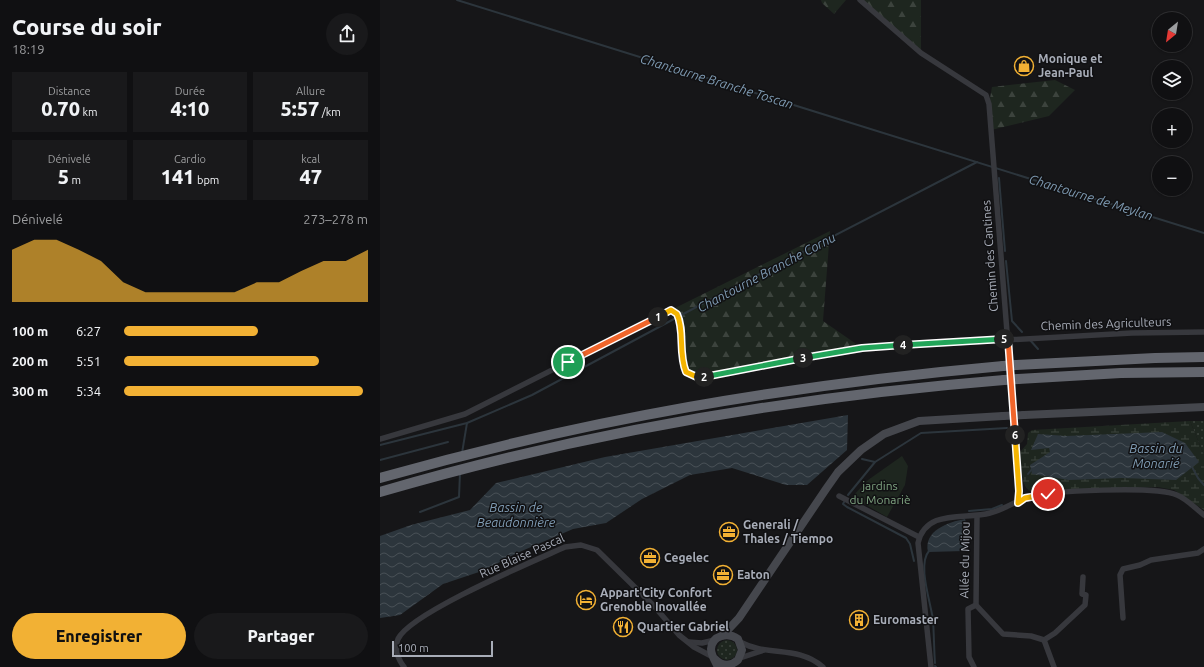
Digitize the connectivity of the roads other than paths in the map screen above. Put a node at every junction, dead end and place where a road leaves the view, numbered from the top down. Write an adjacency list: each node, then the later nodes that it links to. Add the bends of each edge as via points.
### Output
1 (860, 0): 3 (street, Chemin des Cantines, via 921,53 986,95 989,104)
2 (1204, 332): 3 (street, Chemin des Agriculteurs, via 1132,332)
3 (1008, 339): 7 (street, via 862,348 699,378 686,372 678,317 671,310 465,414); 11 (street, Chemin des Cantines)
4 (1204, 357): 8 (highway, bridge, via 1003,366 861,380 737,398 622,419 471,453)
5 (1204, 372): 9 (highway, bridge, via 1121,373 1004,380 876,392 736,411 621,432 468,467)
6 (1204, 407): 18 (main road, bridge, via 935,419 894,429 861,450 838,472)
7 (380, 439)
8 (380, 478)
9 (380, 492)
10 (839, 496): 14 (street)
11 (1018, 503): 12 (street, via 1025,498 1048,494 1155,490 1178,495); 13 (street)
12 (1204, 515)
13 (977, 516): 14 (street, via 952,515 928,527); 17 (street, Allée du Mijou)
14 (919, 537): 31 (street)
15 (1204, 549): 19 (street, via 1198,553 1152,560 1123,569 1120,575)
16 (1083, 577): 22 (street, via 1082,594 1086,596 1085,605)
17 (976, 605): 22 (street, Allée du Mijou, via 1003,634 1031,636); 32 (street, Allée du Mijou, via 968,609 969,657)
18 (739, 618): 20 (main road); 24 (main road)
19 (1123, 618)
20 (723, 635): 21 (main road); 24 (main road, via 731,635)
21 (715, 640): 23 (street, via 702,643); 27 (main road, via 711,650)
22 (1044, 640): 33 (street)
23 (687, 641): 27 (street, Rue Blaise Pascal); 29 (street, Rue Blaise Pascal, via 597,550 581,545 565,547 442,605 410,626 399,637 396,648)
24 (739, 641): 25 (street); 26 (main road, via 742,650)
25 (764, 650): 26 (street); 30 (street, via 800,653)
26 (740, 658): 28 (main road)
27 (715, 661): 28 (main road)
28 (731, 666)
29 (404, 667)
30 (824, 667)
31 (931, 667)
32 (974, 667)
33 (1054, 667)

